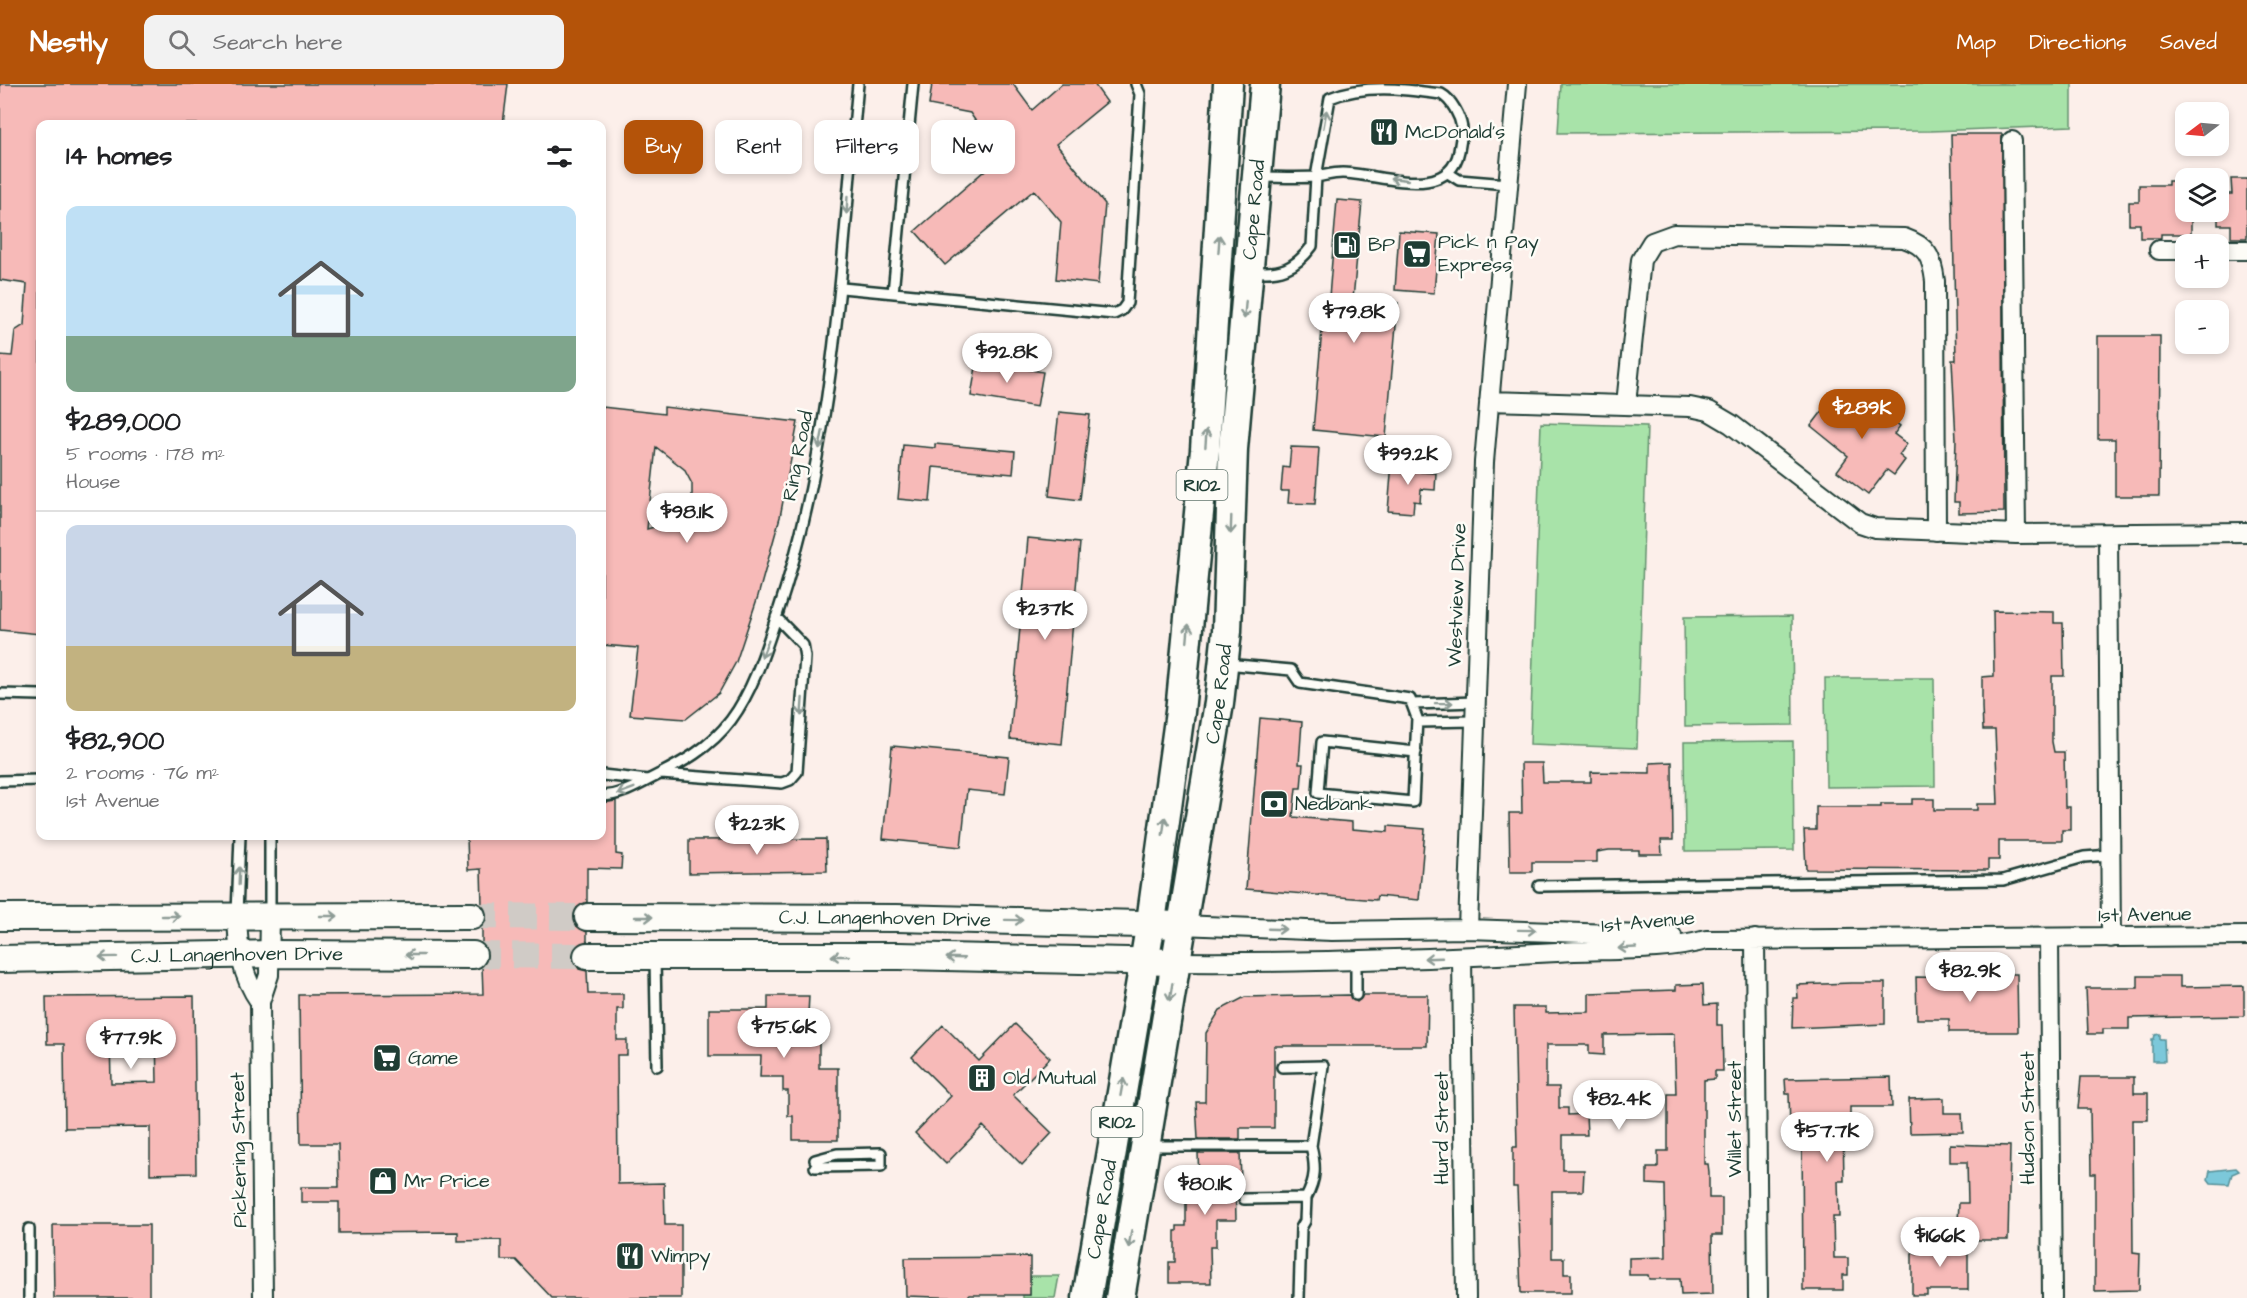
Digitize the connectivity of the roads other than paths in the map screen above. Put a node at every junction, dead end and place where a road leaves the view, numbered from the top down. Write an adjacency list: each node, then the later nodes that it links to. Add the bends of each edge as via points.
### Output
1 (858, 84): 17 (lane, Ring Road, one-way to 17)
2 (914, 84): 18 (lane)
3 (1136, 84): 18 (lane, via 1140,94 1127,303 1122,310 1114,314)
4 (1228, 84): 49 (main road, Cape Road / R102, one-way to 4, via 1180,712 1205,450)
5 (1265, 84): 9 (main road, Cape Road / R102)
6 (1517, 84): 11 (street, Westview Drive)
7 (2012, 141): 23 (street)
8 (1448, 173): 10 (lane, one-way to 10, via 1438,180 1418,181 1341,173); 10 (lane, one-way to 8, via 1330,98 1344,90 1365,86 1448,97 1462,128 1457,159); 11 (lane, via 1459,180)
9 (1257, 177): 10 (lane); 16 (main road, Cape Road / R102)
10 (1316, 177): 16 (lane, via 1312,246 1294,265 1272,274)
11 (1508, 184): 19 (street, Westview Drive)
12 (2159, 250): 13 (street)
13 (2175, 250)
14 (2229, 250): 15 (street)
15 (2247, 250)
16 (1248, 270): 26 (main road, Cape Road / R102, one-way to 26, via 1233,449)
17 (842, 288): 18 (lane); 25 (lane, Ring Road, one-way to 25, via 823,435 791,573)
18 (893, 293)
19 (1489, 401): 20 (street); 29 (street, Westview Drive)
20 (1626, 405): 21 (street, via 1709,411 1860,523 1888,530); 21 (street, via 1641,260 1652,242 1674,234 1904,238 1914,242 1928,252 1935,280)
21 (1936, 531): 23 (street)
22 (2247, 532): 24 (street)
23 (2016, 534): 24 (street)
24 (2108, 534): 42 (street)
25 (776, 617): 34 (lane, Ring Road, one-way to 34, via 748,690 731,719 709,744); 34 (lane, one-way to 34, via 796,635 805,657 797,772 782,783)
26 (1223, 664): 30 (lane, via 1291,670 1300,683 1399,696); 50 (main road, Cape Road / R102)
27 (0, 694): 28 (lane)
28 (36, 695)
29 (1476, 702): 30 (lane, one-way to 29); 31 (street, Westview Drive)
30 (1413, 704): 32 (lane)
31 (1475, 721): 32 (lane); 51 (street, Westview Drive)
32 (1417, 722): 33 (lane)
33 (1416, 752): 33 (lane, via 1413,802 1318,793 1322,742)
34 (661, 774): 37 (lane, Ring Road)
35 (606, 775): 37 (lane)
36 (36, 780): 38 (lane)
37 (648, 780): 39 (lane, Ring Road, one-way to 39, via 629,792)
38 (0, 781)
39 (606, 795)
40 (240, 840): 44 (lane, one-way to 40)
41 (270, 840): 45 (lane)
42 (2110, 855): 43 (lane, via 2084,857 2003,880); 54 (street)
43 (1539, 886)
44 (237, 916): 45 (main road, C.J. Langenhoven Drive); 47 (main road, C.J. Langenhoven Drive, one-way to 44); 58 (street, Pickering Street)
45 (270, 916): 46 (main road, C.J. Langenhoven Drive, one-way to 46); 57 (street, Pickering Street)
46 (472, 916)
47 (0, 917)
48 (588, 917): 49 (main road, C.J. Langenhoven Drive, one-way to 49)
49 (1151, 922): 50 (main road, C.J. Langenhoven Drive); 66 (main road, Cape Road / R102)
50 (1181, 925): 51 (street, 1st Avenue, one-way to 51, via 1332,931); 65 (main road, Cape Road / R102)
51 (1468, 929): 56 (street, 1st Avenue, one-way to 56, via 1628,933)
52 (2247, 936): 54 (street, 1st Avenue)
53 (2049, 938): 54 (street, 1st Avenue); 55 (street, 1st Avenue); 84 (street, Hudson Street)
54 (2111, 938)
55 (1755, 939): 56 (street, 1st Avenue); 83 (street, Willet Street)
56 (1706, 940): 62 (street, 1st Avenue, one-way to 62, via 1666,946)
57 (272, 954): 58 (main road, C.J. Langenhoven Drive); 59 (main road, C.J. Langenhoven Drive, one-way to 57); 68 (street, Pickering Street)
58 (238, 955): 63 (main road, C.J. Langenhoven Drive, one-way to 63); 68 (street, Pickering Street, via 250,988)
59 (472, 955)
60 (587, 956): 61 (main road, C.J. Langenhoven Drive)
61 (655, 956): 66 (main road, C.J. Langenhoven Drive, one-way to 61, via 899,956); 69 (lane)
62 (1462, 957): 64 (street, 1st Avenue, one-way to 64); 82 (street, Hurd Street)
63 (0, 959)
64 (1356, 961): 65 (street, 1st Avenue); 67 (lane)
65 (1175, 962): 66 (main road, C.J. Langenhoven Drive); 71 (main road, Cape Road / R102, one-way to 71)
66 (1144, 963): 79 (main road, Cape Road / R102, one-way to 66)
67 (1356, 995)
68 (260, 1002): 78 (street, Pickering Street)
69 (657, 1066)
70 (1282, 1067): 72 (lane, via 1323,1066)
71 (1144, 1146): 72 (lane); 80 (main road, Cape Road / R102, one-way to 80)
72 (1311, 1146): 74 (lane, via 1316,1168)
73 (815, 1164): 73 (lane, via 837,1154 880,1153 881,1166)
74 (1306, 1198): 75 (lane); 81 (lane)
75 (1244, 1199)
76 (29, 1229): 77 (lane)
77 (29, 1298)
78 (263, 1298)
79 (1087, 1298)
80 (1120, 1298)
81 (1299, 1298)
82 (1466, 1298)
83 (1758, 1298)
84 (2052, 1298)

